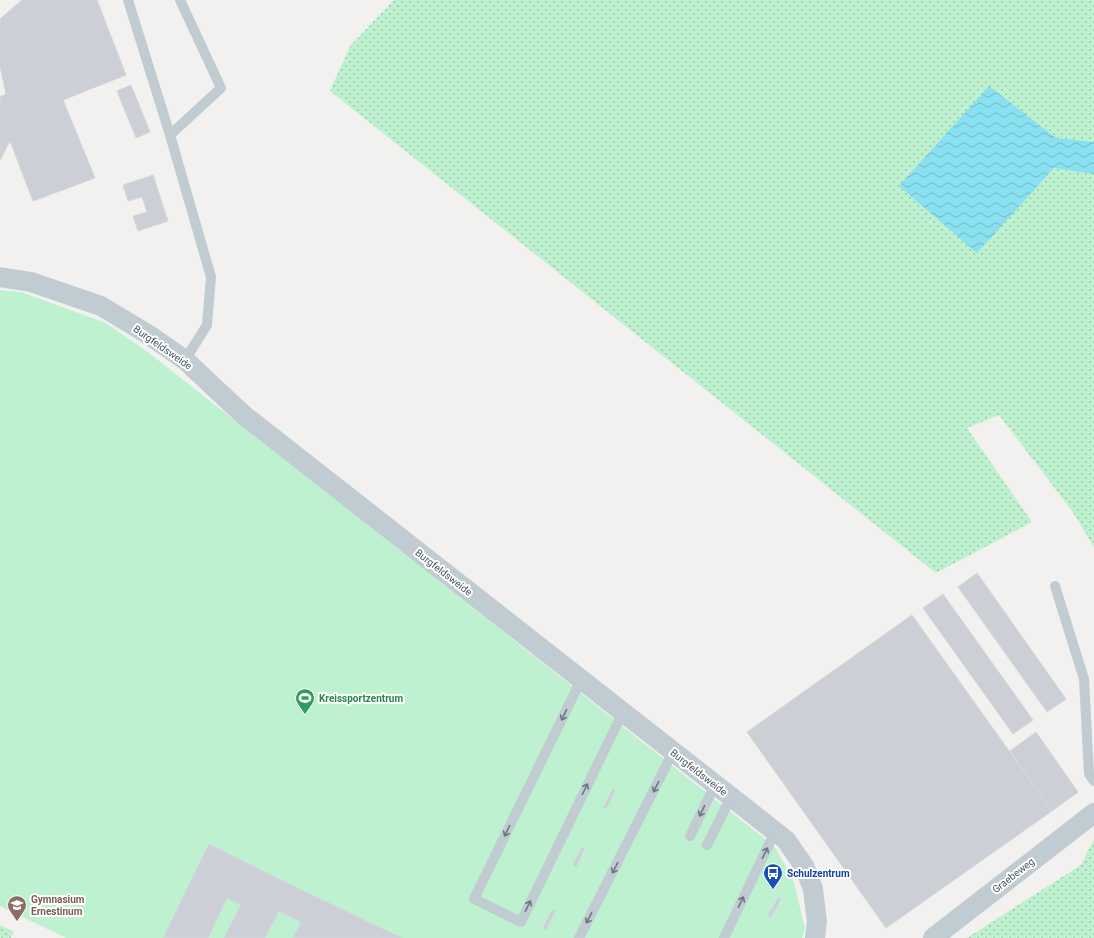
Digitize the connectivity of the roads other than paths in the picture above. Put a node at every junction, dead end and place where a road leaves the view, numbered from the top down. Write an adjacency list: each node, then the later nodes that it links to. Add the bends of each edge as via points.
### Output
1 (128, 0): 3 (lane)
2 (180, 0): 3 (lane, via 220,88)
3 (170, 135): 5 (lane, via 211,277 207,325)
4 (0, 277): 5 (street, Burgfeldsweide, via 31,282 100,306)
5 (185, 360): 7 (street, Burgfeldsweide, via 245,416)
6 (1055, 586): 10 (lane, via 1084,679 1089,774)
7 (581, 680): 8 (street, Burgfeldsweide); 8 (lane, one-way to 8, via 474,899 521,922)
8 (623, 712): 9 (street, Burgfeldsweide)
9 (673, 752): 11 (street, Burgfeldsweide); 17 (lane, one-way to 17)
10 (1094, 781)
11 (715, 785): 12 (street, Burgfeldsweide); 15 (lane, one-way to 15)
12 (731, 797): 14 (street, Burgfeldsweide); 16 (lane)
13 (1094, 813): 20 (street, Graebeweg)
14 (775, 832): 18 (lane, one-way to 14); 19 (street, Burgfeldsweide, via 786,840 804,866 810,881 817,922)
15 (690, 836)
16 (707, 845)
17 (580, 938)
18 (724, 938)
19 (815, 938)
20 (933, 938)

